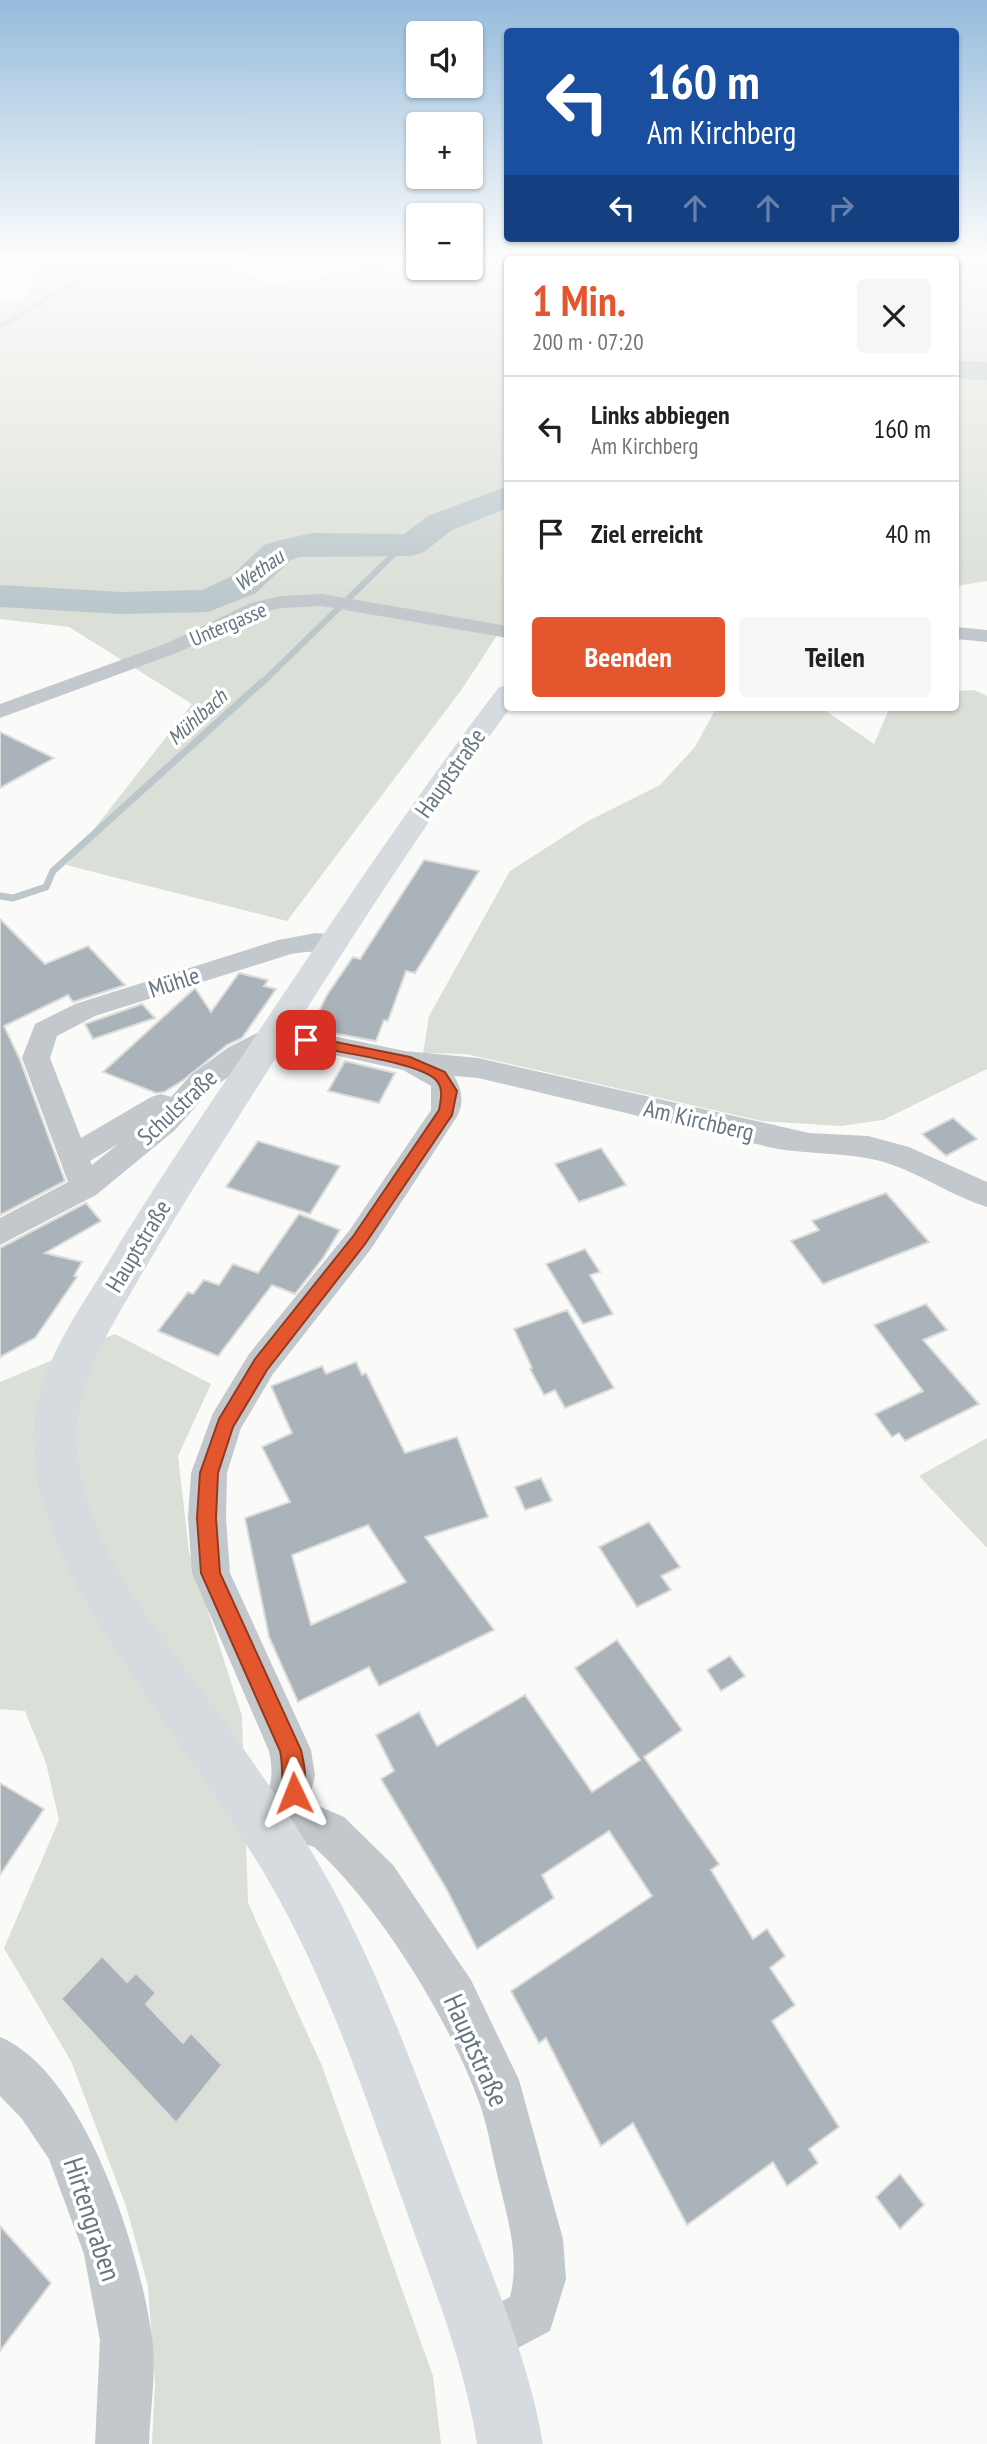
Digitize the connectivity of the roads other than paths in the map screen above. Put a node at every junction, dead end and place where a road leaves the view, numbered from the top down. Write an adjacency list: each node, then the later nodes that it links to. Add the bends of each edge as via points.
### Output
1 (504, 631): 5 (street, Untergasse, via 300,600 258,607 184,643)
2 (959, 633): 3 (street)
3 (987, 636)
4 (504, 697): 6 (main road, Hauptstraße)
5 (0, 711)
6 (335, 942): 7 (main road, Hauptstraße); 10 (street, Mühle, via 287,946 75,1014 45,1031 36,1058)
7 (275, 1033): 8 (street, Am Kirchberg); 9 (street, Schulstraße); 14 (main road, Hauptstraße, via 158,1212 92,1324 65,1383 54,1452 63,1494 105,1588)
8 (405, 1061): 12 (street, Am Kirchberg, via 478,1068 773,1138 868,1147 898,1155); 14 (street, Am Kirchberg, via 440,1075 449,1091 446,1111 359,1240 261,1364 225,1424 209,1473 211,1573 295,1770 294,1793)
9 (202, 1081): 10 (street); 11 (street, Schulstraße, via 165,1122)
10 (74, 1156): 11 (street)
11 (85, 1188): 13 (street, Schulstraße)
12 (987, 1195)
13 (0, 1233)
14 (268, 1832): 16 (main road, Hauptstraße, via 305,1891 347,1979); 16 (street, Hauptstraße, via 306,1822 328,1832 370,1873 455,1996 502,2097 538,2239 540,2279 532,2313)
15 (0, 2061): 17 (street, Hirtengraben, via 39,2102 68,2144 110,2254 126,2340)
16 (484, 2340): 18 (main road, Hauptstraße)
17 (122, 2444)
18 (510, 2444)

